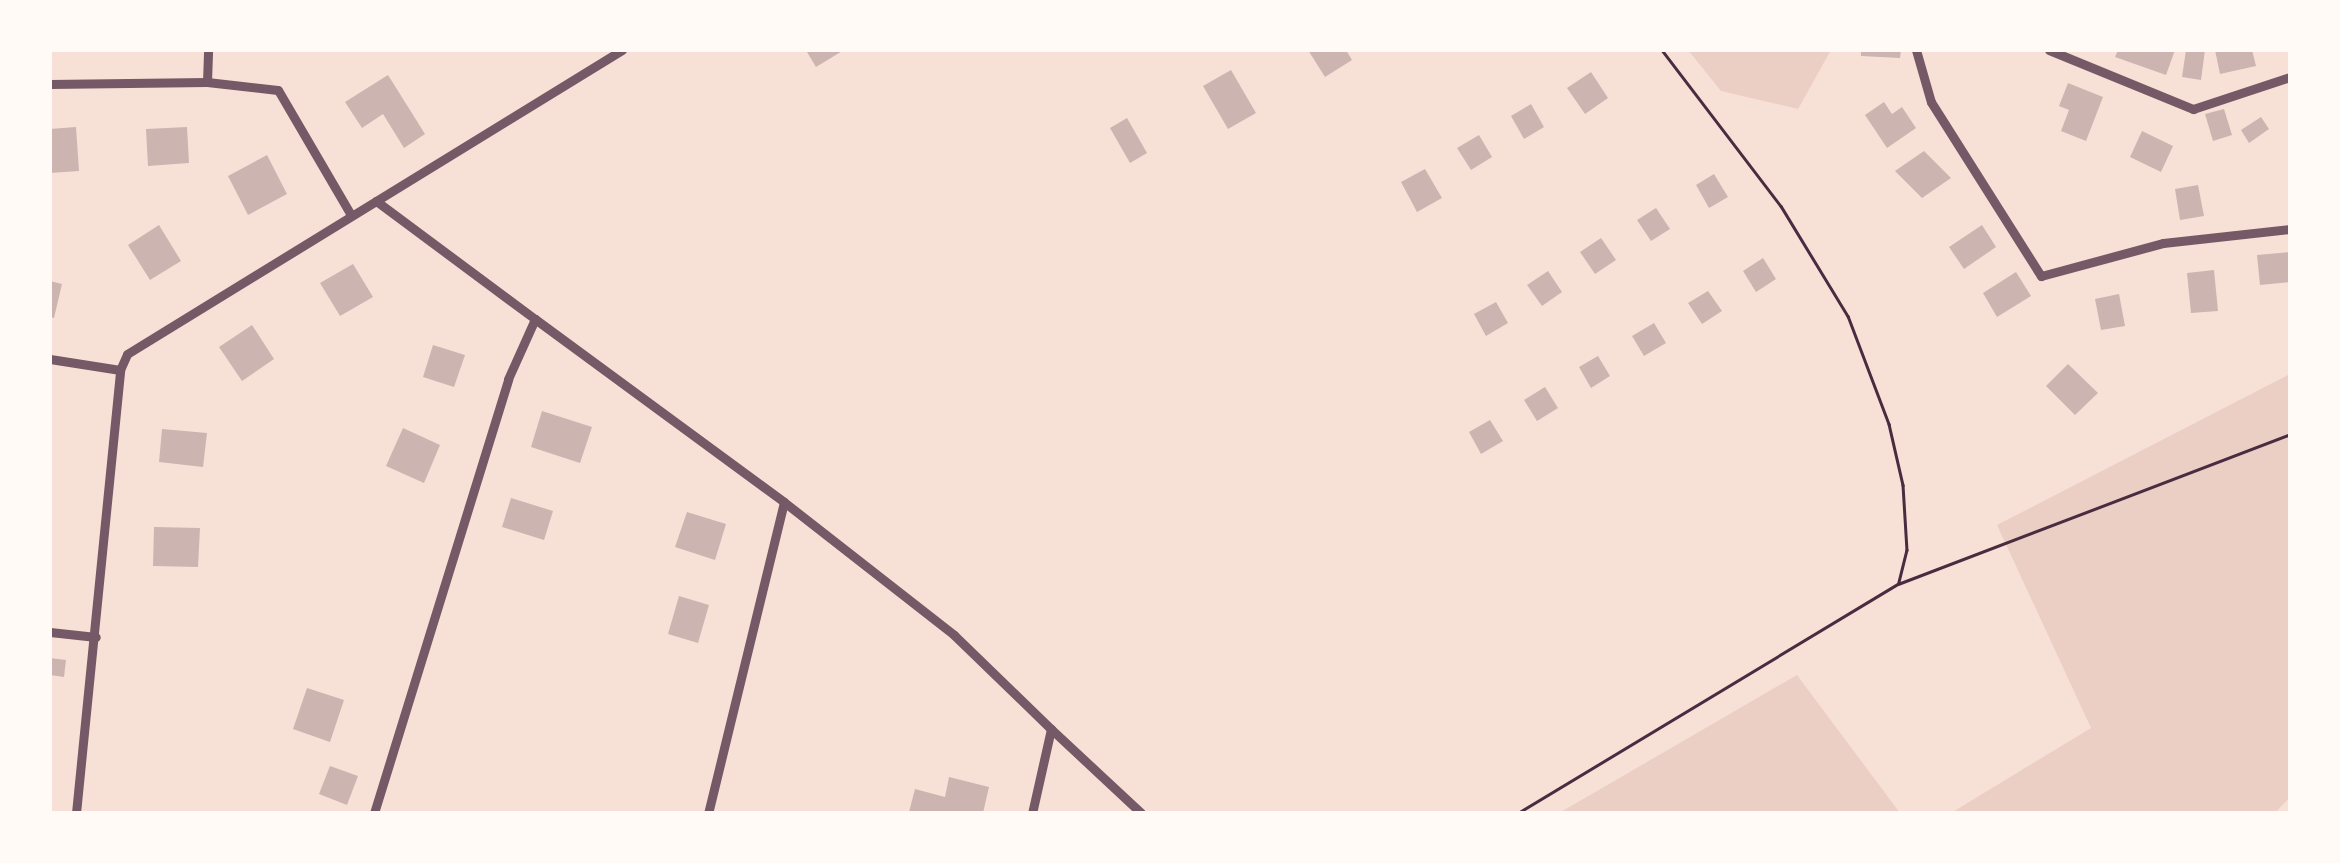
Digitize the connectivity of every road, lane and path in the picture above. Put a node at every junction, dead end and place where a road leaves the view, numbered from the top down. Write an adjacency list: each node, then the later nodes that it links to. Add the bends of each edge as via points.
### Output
1 (208, 50): 7 (street)
2 (622, 50): 9 (street)
3 (1662, 50): 17 (path, via 1781,206 1848,316 1890,424 1903,486 1907,550)
4 (1916, 50): 11 (street, via 1931,102 2042,276 2162,243)
5 (2049, 50): 6 (street, via 2194,109)
6 (2290, 77)
7 (208, 82): 8 (street); 10 (street, via 278,90)
8 (50, 84)
9 (376, 201): 10 (street); 12 (street)
10 (351, 216): 14 (street, via 127,354)
11 (2290, 230)
12 (535, 319): 16 (street); 22 (street, via 508,379)
13 (50, 359): 14 (street)
14 (120, 370): 19 (street)
15 (2290, 434): 17 (path)
16 (784, 502): 20 (street, via 954,635); 23 (street)
17 (1898, 584): 26 (path)
18 (50, 632): 19 (street)
19 (96, 637): 21 (street)
20 (1051, 729): 24 (street); 25 (street)
21 (76, 813)
22 (374, 813)
23 (708, 813)
24 (1032, 813)
25 (1141, 813)
26 (1518, 813)

